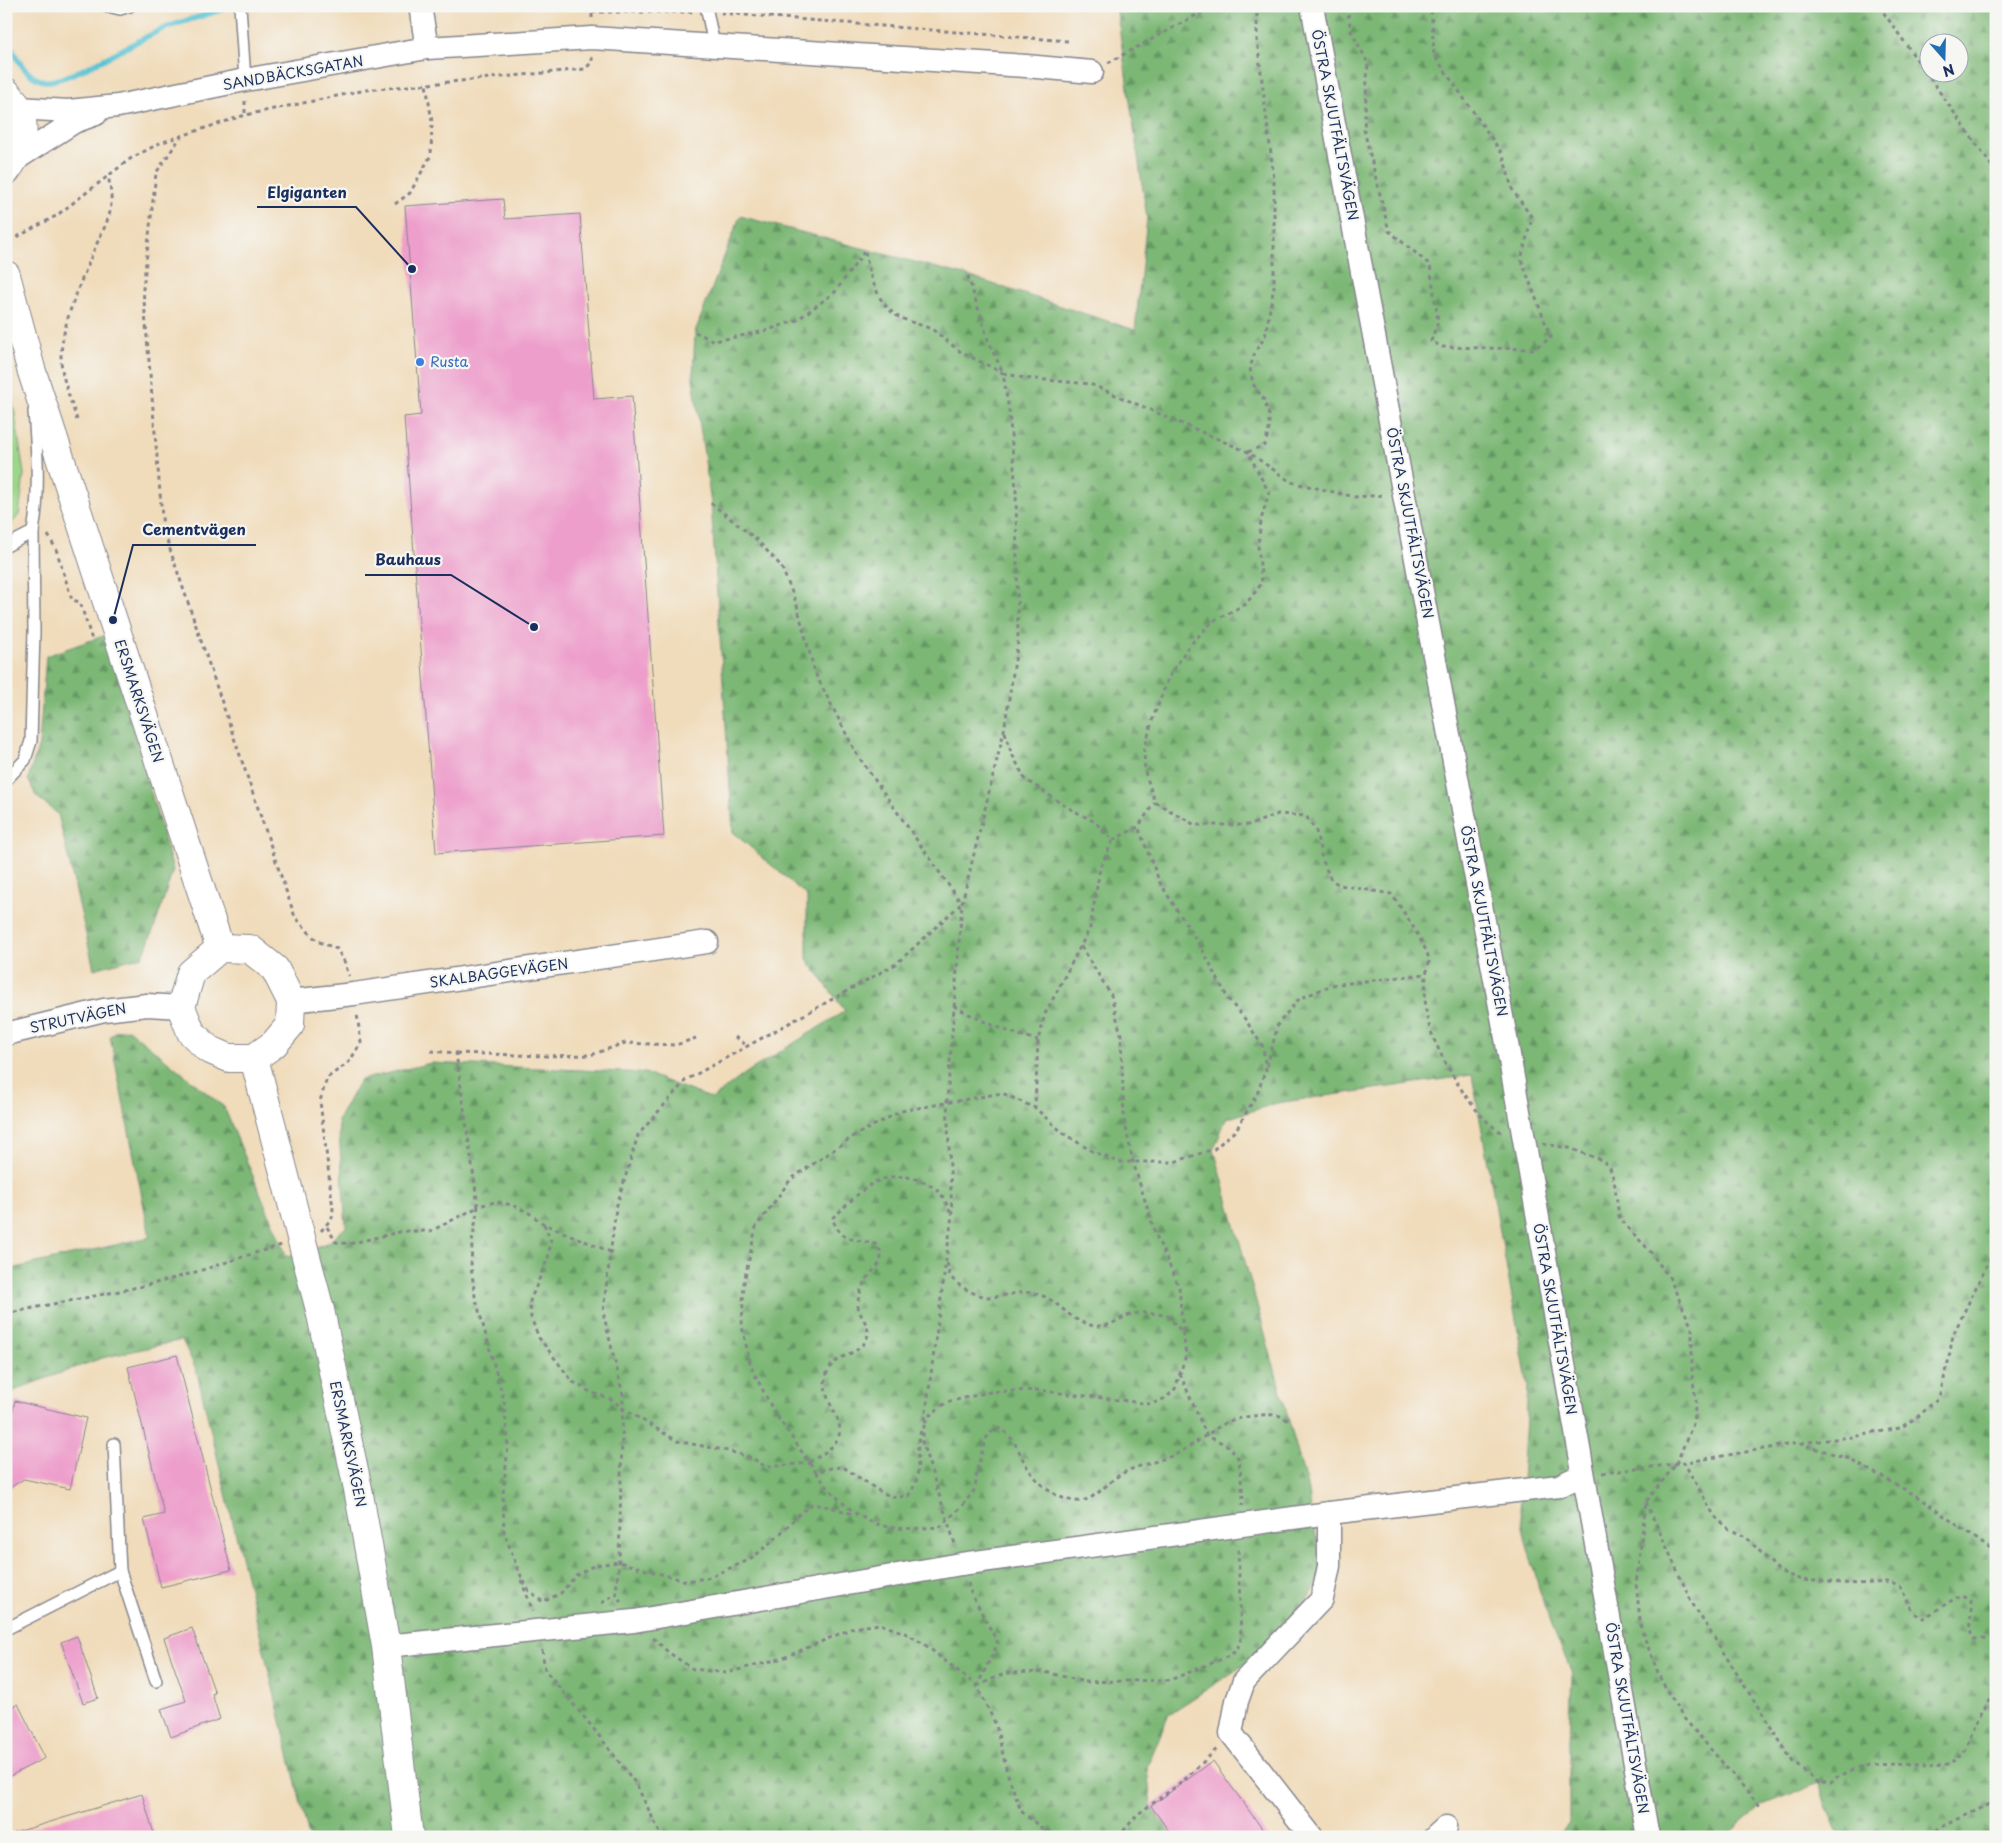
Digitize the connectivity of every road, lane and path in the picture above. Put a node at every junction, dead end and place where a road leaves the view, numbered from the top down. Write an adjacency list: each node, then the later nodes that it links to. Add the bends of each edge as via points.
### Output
1 (107, 6): 2 (lane, via 120,9)
2 (130, 6)
3 (240, 6): 18 (lane)
4 (420, 6): 15 (street)
5 (592, 6): 12 (path, via 592,12)
6 (1213, 6): 17 (path)
7 (1257, 6): 35 (path, via 1257,40 1274,179 1274,286 1264,337 1250,368 1269,414 1269,428 1265,445)
8 (1312, 6): 36 (street, ÖSTRA SKJUTFÄLTSVÄGEN)
9 (1347, 6): 10 (path, via 1351,31 1368,63 1364,130 1389,231 1430,265 1438,321 1431,341 1442,347 1532,349 1551,338 1521,259 1532,218 1512,189 1503,155 1434,55)
10 (1431, 6)
11 (1879, 6): 24 (path)
12 (706, 9): 13 (path); 14 (lane)
13 (1068, 41)
14 (714, 46): 15 (street, SANDBÄCKSGATAN, via 592,38); 17 (street, SANDBÄCKSGATAN)
15 (427, 48): 18 (street, SANDBÄCKSGATAN)
16 (592, 62): 19 (path, via 585,69)
17 (1092, 72)
18 (245, 80): 21 (street, SANDBÄCKSGATAN)
19 (426, 84): 22 (path, via 366,90 245,115); 26 (path, via 432,122 431,155 410,193)
20 (10, 96): 21 (street, via 68,111); 23 (main road, via 23,127 21,147)
21 (118, 106): 23 (street, via 74,122)
22 (182, 135): 25 (path, via 130,159); 52 (path, via 156,173 143,289 163,529 295,917 317,941 337,948)
23 (11, 165)
24 (1996, 172)
25 (108, 176): 27 (path, via 56,216); 34 (path, via 112,195 108,222 92,254 66,325 61,357 62,374)
26 (395, 204)
27 (17, 238)
28 (6, 275): 32 (main road, ERSMARKSVÄGEN)
29 (968, 276): 33 (path, via 988,340)
30 (6, 312): 32 (main road, ERSMARKSVÄGEN)
31 (695, 332): 33 (path, via 714,341 762,332 798,320 835,292 865,252 871,278 888,309 900,318 932,329 960,352)
32 (31, 369): 38 (lane, via 37,452); 50 (main road, ERSMARKSVÄGEN)
33 (1003, 373): 35 (path, via 1090,384); 42 (path, via 1016,490 1018,641)
34 (77, 420)
35 (1248, 452): 36 (path, via 1291,482 1355,497); 44 (path, via 1270,493 1261,520 1258,546 1262,583 1246,604 1213,621 1188,647 1169,677 1144,750 1145,772)
36 (1404, 494): 67 (street, ÖSTRA SKJUTFÄLTSVÄGEN)
37 (711, 503): 47 (path, via 756,540 781,566 796,602 815,673 856,753)
38 (33, 532): 39 (lane); 43 (lane, via 31,741 25,760)
39 (6, 546)
40 (80, 602): 41 (path)
41 (92, 640)
42 (1004, 731): 46 (path, via 1025,778 1095,822); 47 (path)
43 (6, 780)
44 (1155, 802): 45 (path); 51 (path, via 1195,825 1250,825 1278,814 1306,816 1316,830 1322,859 1331,880 1340,886 1391,894 1402,908 1429,959)
45 (1138, 827): 46 (path); 64 (path, via 1160,883 1205,954 1228,999 1263,1047)
46 (1113, 840): 49 (path, via 1100,868 1090,928)
47 (962, 903): 54 (path); 60 (path, via 896,964)
48 (707, 942): 52 (street, SKALBAGGEVÄGEN)
49 (1081, 946): 59 (path, via 1045,1014); 68 (path, via 1111,995 1121,1035 1124,1119)
50 (220, 948): 53 (main road, via 250,949 275,969); 55 (main road, via 191,973)
51 (1426, 974): 64 (path, via 1332,985 1299,999 1278,1024); 67 (path, via 1429,1025 1447,1066 1487,1122 1500,1132)
52 (354, 994): 53 (street, SKALBAGGEVÄGEN); 72 (path, via 361,1043 349,1062 327,1078 320,1101 333,1209)
53 (291, 1001): 63 (main road, via 290,1025 274,1044)
54 (954, 1006): 59 (path, via 1019,1036); 65 (path)
55 (181, 1007): 56 (street, STRUTVÄGEN, via 147,1005 104,1010); 63 (main road, via 191,1032 208,1049 229,1058)
56 (6, 1034)
57 (734, 1037): 60 (path)
58 (696, 1038): 62 (path, via 676,1046 624,1043 591,1055)
59 (1038, 1040): 66 (path)
60 (746, 1046): 76 (path, via 686,1080 638,1135 616,1208)
61 (431, 1051): 62 (path)
62 (456, 1053): 69 (path)
63 (254, 1058): 108 (main road, ERSMARKSVÄGEN, via 320,1310 358,1489)
64 (1266, 1069): 68 (path, via 1257,1094 1236,1130 1214,1149 1174,1162)
65 (947, 1101): 66 (path, via 1002,1093); 70 (path); 88 (path, via 900,1111 854,1136 791,1179 756,1228 744,1282 742,1326 751,1367 774,1412)
66 (1035, 1108): 68 (path, via 1063,1133 1090,1150 1118,1162)
67 (1524, 1140): 89 (path, via 1569,1148 1602,1160 1610,1168 1619,1216 1649,1250 1679,1296 1692,1328 1692,1375 1696,1400 1693,1424); 91 (street, ÖSTRA SKJUTFÄLTSVÄGEN)
68 (1133, 1162): 79 (path, via 1156,1233 1179,1287)
69 (478, 1206): 71 (path, via 495,1202 513,1205); 72 (path, via 431,1231 403,1231 349,1244 336,1242); 100 (path, via 471,1267 475,1296 504,1401 508,1446 503,1494 504,1532)
70 (952, 1216): 77 (path); 88 (path, via 942,1195 927,1183 907,1176 870,1185 832,1218 836,1230 844,1238 875,1244 881,1252 880,1264 861,1290 858,1307 868,1332 864,1343 834,1361 827,1372 825,1387 840,1426 838,1437 826,1453)
71 (544, 1224): 76 (path); 81 (path, via 551,1241 548,1258 530,1301 531,1318 539,1338 573,1382 608,1398)
72 (327, 1227): 73 (path)
73 (319, 1233)
74 (285, 1244): 78 (path, via 176,1278)
75 (1996, 1246): 85 (path, via 1954,1335 1939,1396 1920,1415 1900,1428)
76 (611, 1252): 81 (path, via 603,1312)
77 (946, 1260): 79 (path, via 951,1276 965,1289 988,1297 1026,1291 1042,1295 1074,1320 1098,1326 1110,1325 1137,1313 1168,1316); 83 (path)
78 (6, 1314)
79 (1183, 1333): 80 (path, via 1186,1355)
80 (1180, 1374): 83 (path, via 1175,1388 1166,1398 1150,1404 1037,1390 990,1392 947,1402 930,1415); 84 (path)
81 (624, 1410): 88 (path, via 677,1441 752,1458 766,1467); 98 (path)
82 (1290, 1422): 84 (path, via 1280,1415 1265,1414 1226,1422)
83 (923, 1426): 90 (path, via 918,1441 916,1486 908,1496 882,1493 842,1467); 95 (path, via 922,1442)
84 (1208, 1436): 95 (path, via 1174,1455 1121,1474 1091,1498 1076,1502 1060,1498 1045,1487 1026,1465 1010,1436 998,1428 989,1433 985,1441 975,1489); 96 (path, via 1227,1445 1240,1459 1243,1498)
85 (1798, 1443): 87 (path); 97 (path, via 1847,1458 1906,1491)
86 (114, 1444): 101 (lane)
87 (1683, 1461): 89 (path); 107 (path, via 1715,1517 1746,1537 1779,1571 1802,1580 1858,1584 1886,1582 1900,1586 1913,1612 1923,1618 1963,1595 1971,1600 1969,1630 1974,1639)
88 (809, 1462): 90 (path)
89 (1676, 1464): 91 (path); 92 (path)
90 (816, 1472): 94 (path)
91 (1582, 1475): 93 (street, via 1559,1486); 125 (street, ÖSTRA SKJUTFÄLTSVÄGEN)
92 (1646, 1502): 113 (path, via 1692,1603 1793,1762 1818,1783 1831,1783 1838,1776 1871,1764 1950,1766 1965,1749); 116 (path, via 1636,1584 1641,1629 1660,1678 1682,1716)
93 (1329, 1513): 96 (street); 114 (street, via 1329,1566 1322,1599 1244,1681)
94 (857, 1516): 95 (path, via 888,1527 940,1527); 98 (path, via 812,1504 751,1559 707,1578 686,1581)
95 (947, 1520): 99 (path)
96 (1239, 1525): 99 (street); 110 (path, via 1241,1638 1237,1650 1229,1656 1170,1680 1085,1682 1045,1672 1006,1673)
97 (1996, 1554)
98 (619, 1562): 100 (path, via 595,1565 576,1575 560,1593 543,1602 529,1591); 102 (path)
99 (962, 1564): 104 (street); 110 (path, via 971,1593 998,1642)
100 (518, 1570): 106 (path)
101 (120, 1571): 105 (lane); 109 (lane)
102 (616, 1593): 103 (path); 104 (path)
103 (601, 1604)
104 (634, 1621): 106 (street); 110 (path, via 668,1652 693,1669 726,1673 783,1658 853,1628 880,1624 905,1632 924,1644)
105 (6, 1629)
106 (540, 1631): 108 (street); 120 (path, via 545,1670 636,1784)
107 (1996, 1637)
108 (386, 1646): 119 (main road, ERSMARKSVÄGEN)
109 (156, 1681)
110 (977, 1686): 121 (path, via 996,1725 1007,1772 1021,1811 1045,1831)
111 (1996, 1690): 113 (path)
112 (1996, 1695): 113 (path)
113 (1991, 1697)
114 (1231, 1733): 122 (path, via 1210,1758 1138,1814); 123 (street)
115 (1996, 1801): 117 (path)
116 (1760, 1806)
117 (1937, 1829): 126 (path); 127 (path)
118 (1546, 1833): 124 (path)
119 (409, 1837)
120 (662, 1837)
121 (1062, 1837)
122 (1118, 1837)
123 (1312, 1837)
124 (1550, 1837)
125 (1648, 1837)
126 (1921, 1837)
127 (1940, 1837)

